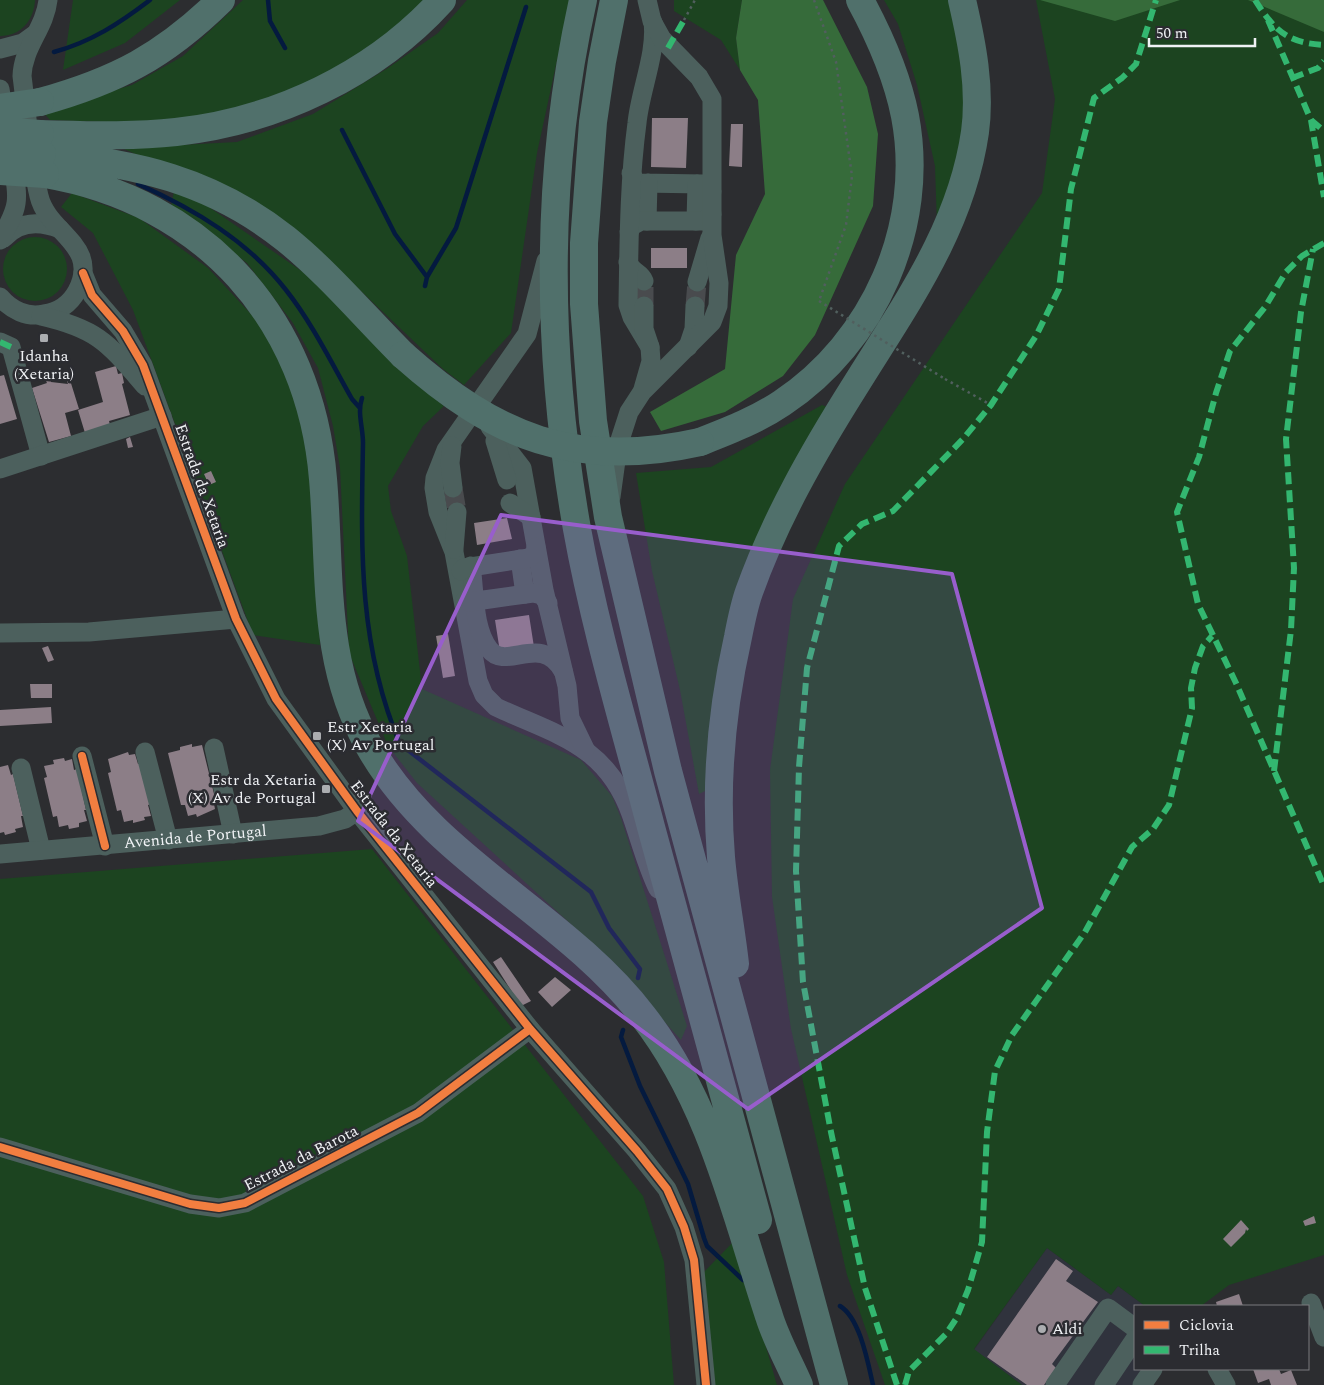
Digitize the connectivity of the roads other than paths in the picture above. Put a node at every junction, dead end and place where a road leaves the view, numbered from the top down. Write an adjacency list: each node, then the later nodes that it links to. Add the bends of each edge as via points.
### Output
1 (48, 0): 10 (street, via 42,25)
2 (220, 0): 13 (highway, bridge, via 195,25 133,68 92,87 40,102)
3 (442, 0): 16 (highway, via 407,34 372,60 317,92 265,113 177,132 117,135)
4 (583, 0): 26 (highway, via 563,112)
5 (614, 0): 51 (highway, via 594,122 584,252 584,304 593,421)
6 (647, 0): 9 (street)
7 (860, 0): 16 (highway, bridge, via 889,61 905,118 907,208 892,265 866,317 848,342 811,381 756,419 700,442 672,448 610,452 551,443 494,422 444,390 402,354 309,259 241,208 215,194 157,172)
8 (962, 0): 74 (highway, via 977,77 975,130 965,185 946,234 921,282 853,388 783,508 748,594 732,665 722,728 721,856)
9 (652, 21): 18 (street, via 654,37 640,97); 20 (street, via 668,48 699,77 712,99)
10 (34, 35): 11 (street, via 23,43); 23 (street, via 22,63 22,76 39,196 49,217)
11 (0, 49)
12 (0, 89): 27 (street, via 18,196 14,215)
13 (0, 108)
14 (0, 131): 16 (highway, bridge)
15 (0, 153): 16 (highway, bridge)
16 (42, 154): 17 (highway, bridge); 83 (highway, via 77,180 134,200 185,229 232,269 270,316 298,368 316,425 324,484 332,633 344,690 368,744 383,769 420,814 600,969 644,1016 689,1092 712,1143 770,1320)
17 (0, 171)
18 (632, 173): 19 (street, via 636,182); 24 (street)
19 (648, 183): 20 (street); 22 (street)
20 (705, 188): 21 (street)
21 (704, 218): 22 (street); 25 (street)
22 (647, 221): 24 (street, via 636,223)
23 (60, 229): 27 (street, via 33,223 20,226); 29 (street, via 78,248)
24 (629, 232): 28 (street)
25 (712, 235): 31 (street); 38 (street, via 719,283 718,306 712,322)
26 (553, 236): 39 (street, via 527,334); 72 (highway, via 555,356 577,532 609,669)
27 (0, 241)
28 (628, 262): 30 (street); 37 (street, via 629,311)
29 (82, 273): 35 (street, via 80,284 69,302 50,313); 41 (street, Estrada da Xetaria, via 98,304 123,331 143,365)
30 (644, 281)
31 (696, 282)
32 (3, 303): 35 (street, Estrada da Xetaria, via 24,314)
33 (644, 306): 37 (street, via 644,329)
34 (695, 306): 38 (street, via 694,330)
35 (39, 315): 41 (street, Estrada da Xetaria, via 94,333 125,363)
36 (0, 342): 44 (street, via 11,347)
37 (650, 347): 40 (street, via 651,361)
38 (686, 350): 40 (street)
39 (499, 375): 42 (street, via 488,411); 43 (street)
40 (642, 392): 51 (street, via 629,412 618,446)
41 (160, 409): 44 (street); 58 (street, Estrada da Xetaria)
42 (490, 427): 46 (street); 50 (street, via 522,468)
43 (453, 440): 47 (street, via 450,463); 53 (street, via 440,461 434,488 441,521)
44 (41, 456): 45 (street)
45 (0, 468)
46 (507, 480)
47 (453, 488)
48 (510, 503): 50 (street)
49 (457, 512): 53 (street)
50 (531, 517): 52 (street)
51 (608, 517): 74 (highway, via 668,771)
52 (536, 547): 54 (street, via 533,556); 57 (street)
53 (454, 552): 55 (street)
54 (520, 560): 55 (street); 56 (street)
55 (467, 585): 56 (street); 60 (street, via 482,635 493,654 502,657 540,652 556,660); 62 (street, via 478,681 484,696 496,707)
56 (525, 594): 57 (street, via 539,593)
57 (548, 604): 60 (street)
58 (236, 618): 59 (street, via 89,632); 66 (street, Estrada da Xetaria, via 276,699)
59 (0, 632)
60 (563, 671): 62 (street, via 569,694 570,718)
61 (214, 748): 67 (street)
62 (586, 749): 72 (street, via 606,768 620,789 632,814 645,862)
63 (145, 752): 68 (street)
64 (82, 756): 69 (street)
65 (21, 768): 70 (street)
66 (358, 811): 67 (street, Avenida de Portugal, via 346,819 320,826); 73 (street, Estrada da Xetaria)
67 (233, 834): 68 (street, Avenida de Portugal)
68 (168, 840): 69 (street, Avenida de Portugal)
69 (105, 846): 70 (street, Avenida de Portugal)
70 (40, 850): 71 (street, Avenida de Portugal)
71 (0, 854)
72 (682, 941): 83 (highway)
73 (530, 1029): 75 (street, Estrada da Barota, via 418,1113 245,1203 219,1208 190,1204); 82 (street, Estrada da Xetaria, via 667,1189 694,1260)
74 (742, 1043): 84 (highway)
75 (0, 1147)
76 (1311, 1303): 78 (street)
77 (1134, 1327): 85 (street, via 1108,1308)
78 (1324, 1336)
79 (1134, 1341): 86 (street)
80 (1151, 1370): 87 (street)
81 (1218, 1370): 88 (street)
82 (706, 1385)
83 (801, 1385)
84 (834, 1385)
85 (1054, 1385)
86 (1104, 1385)
87 (1142, 1385)
88 (1226, 1385)

